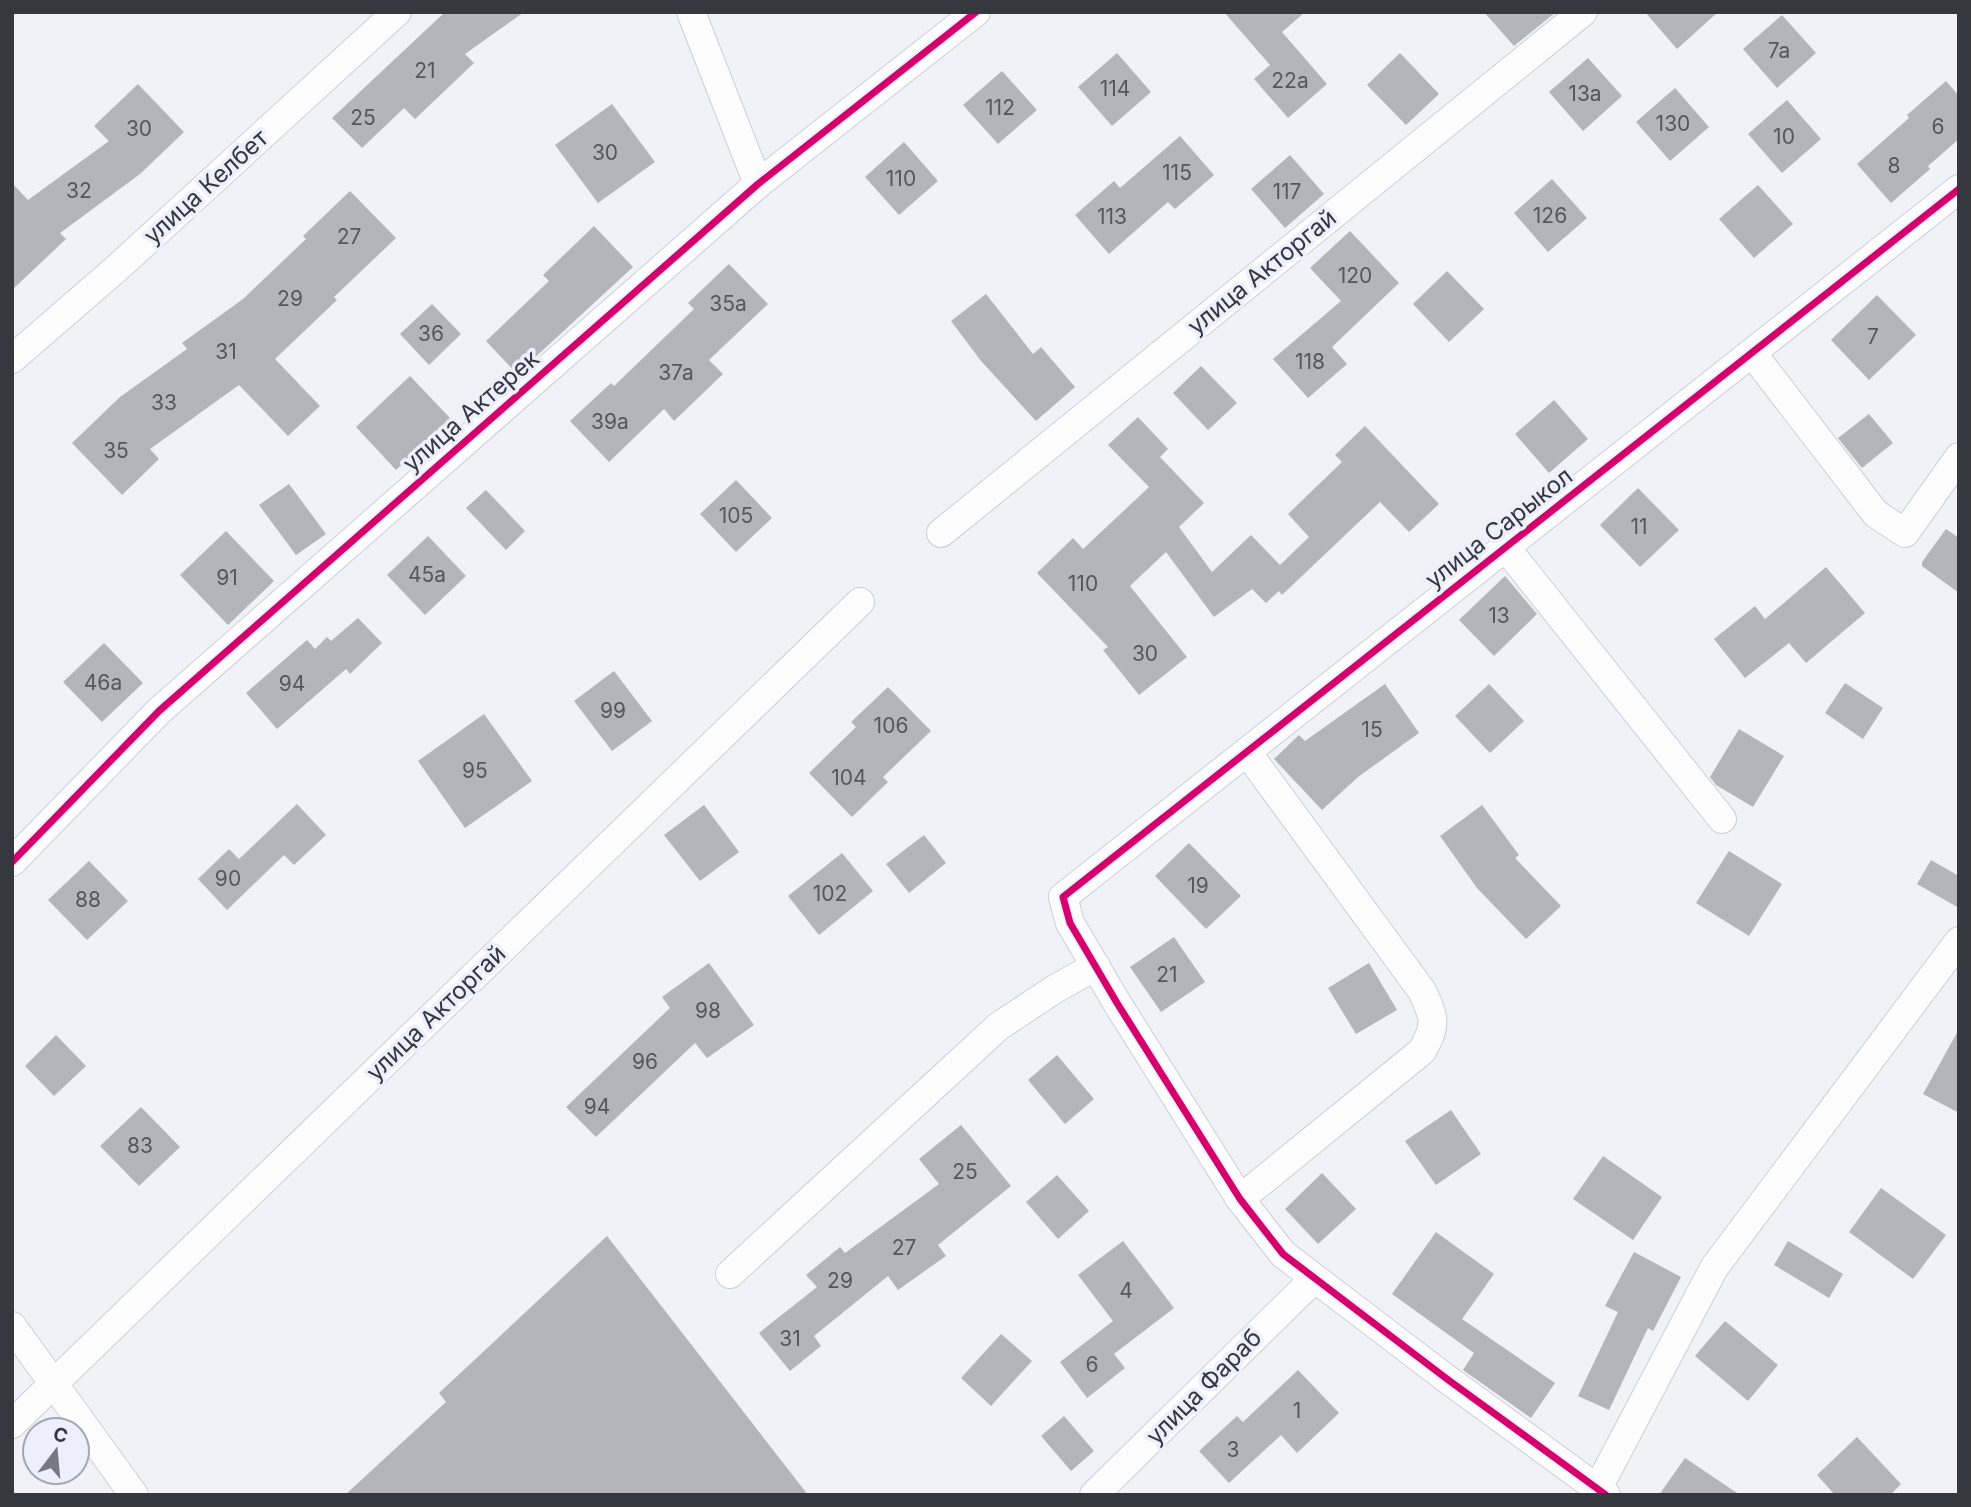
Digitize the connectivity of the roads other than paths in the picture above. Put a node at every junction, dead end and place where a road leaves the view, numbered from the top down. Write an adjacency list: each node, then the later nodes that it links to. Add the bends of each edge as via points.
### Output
1 (397, 12): 8 (street, улица Келбет)
2 (691, 12): 5 (street)
3 (976, 12): 5 (street, улица Актерек)
4 (1583, 12): 10 (street, улица Акторгай)
5 (758, 184): 15 (street, улица Актерек, via 159,712)
6 (1959, 190): 7 (street, улица Сарыкол)
7 (1752, 353): 9 (street, via 1876,514 1905,533); 11 (street, улица Сарыкол)
8 (12, 359)
9 (1959, 457)
10 (941, 533)
11 (1506, 548): 13 (street, улица Сарыкол); 14 (street)
12 (860, 602): 22 (street, улица Акторгай)
13 (1247, 752): 17 (street, улица Сарыкол, via 1063,897 1070,923); 18 (street, via 1422,991 1432,1013 1433,1031 1422,1051)
14 (1722, 819)
15 (12, 862)
16 (1959, 941): 24 (street, via 1714,1268)
17 (1096, 966): 18 (street); 19 (street, via 999,1026)
18 (1240, 1199): 20 (street, via 1283,1254)
19 (730, 1274)
20 (1314, 1279): 24 (street); 26 (street, улица Фараб)
21 (12, 1325): 22 (street)
22 (53, 1384): 23 (street, улица Акторгай); 25 (street)
23 (12, 1424)
24 (1602, 1492)
25 (134, 1495)
26 (1094, 1495)

